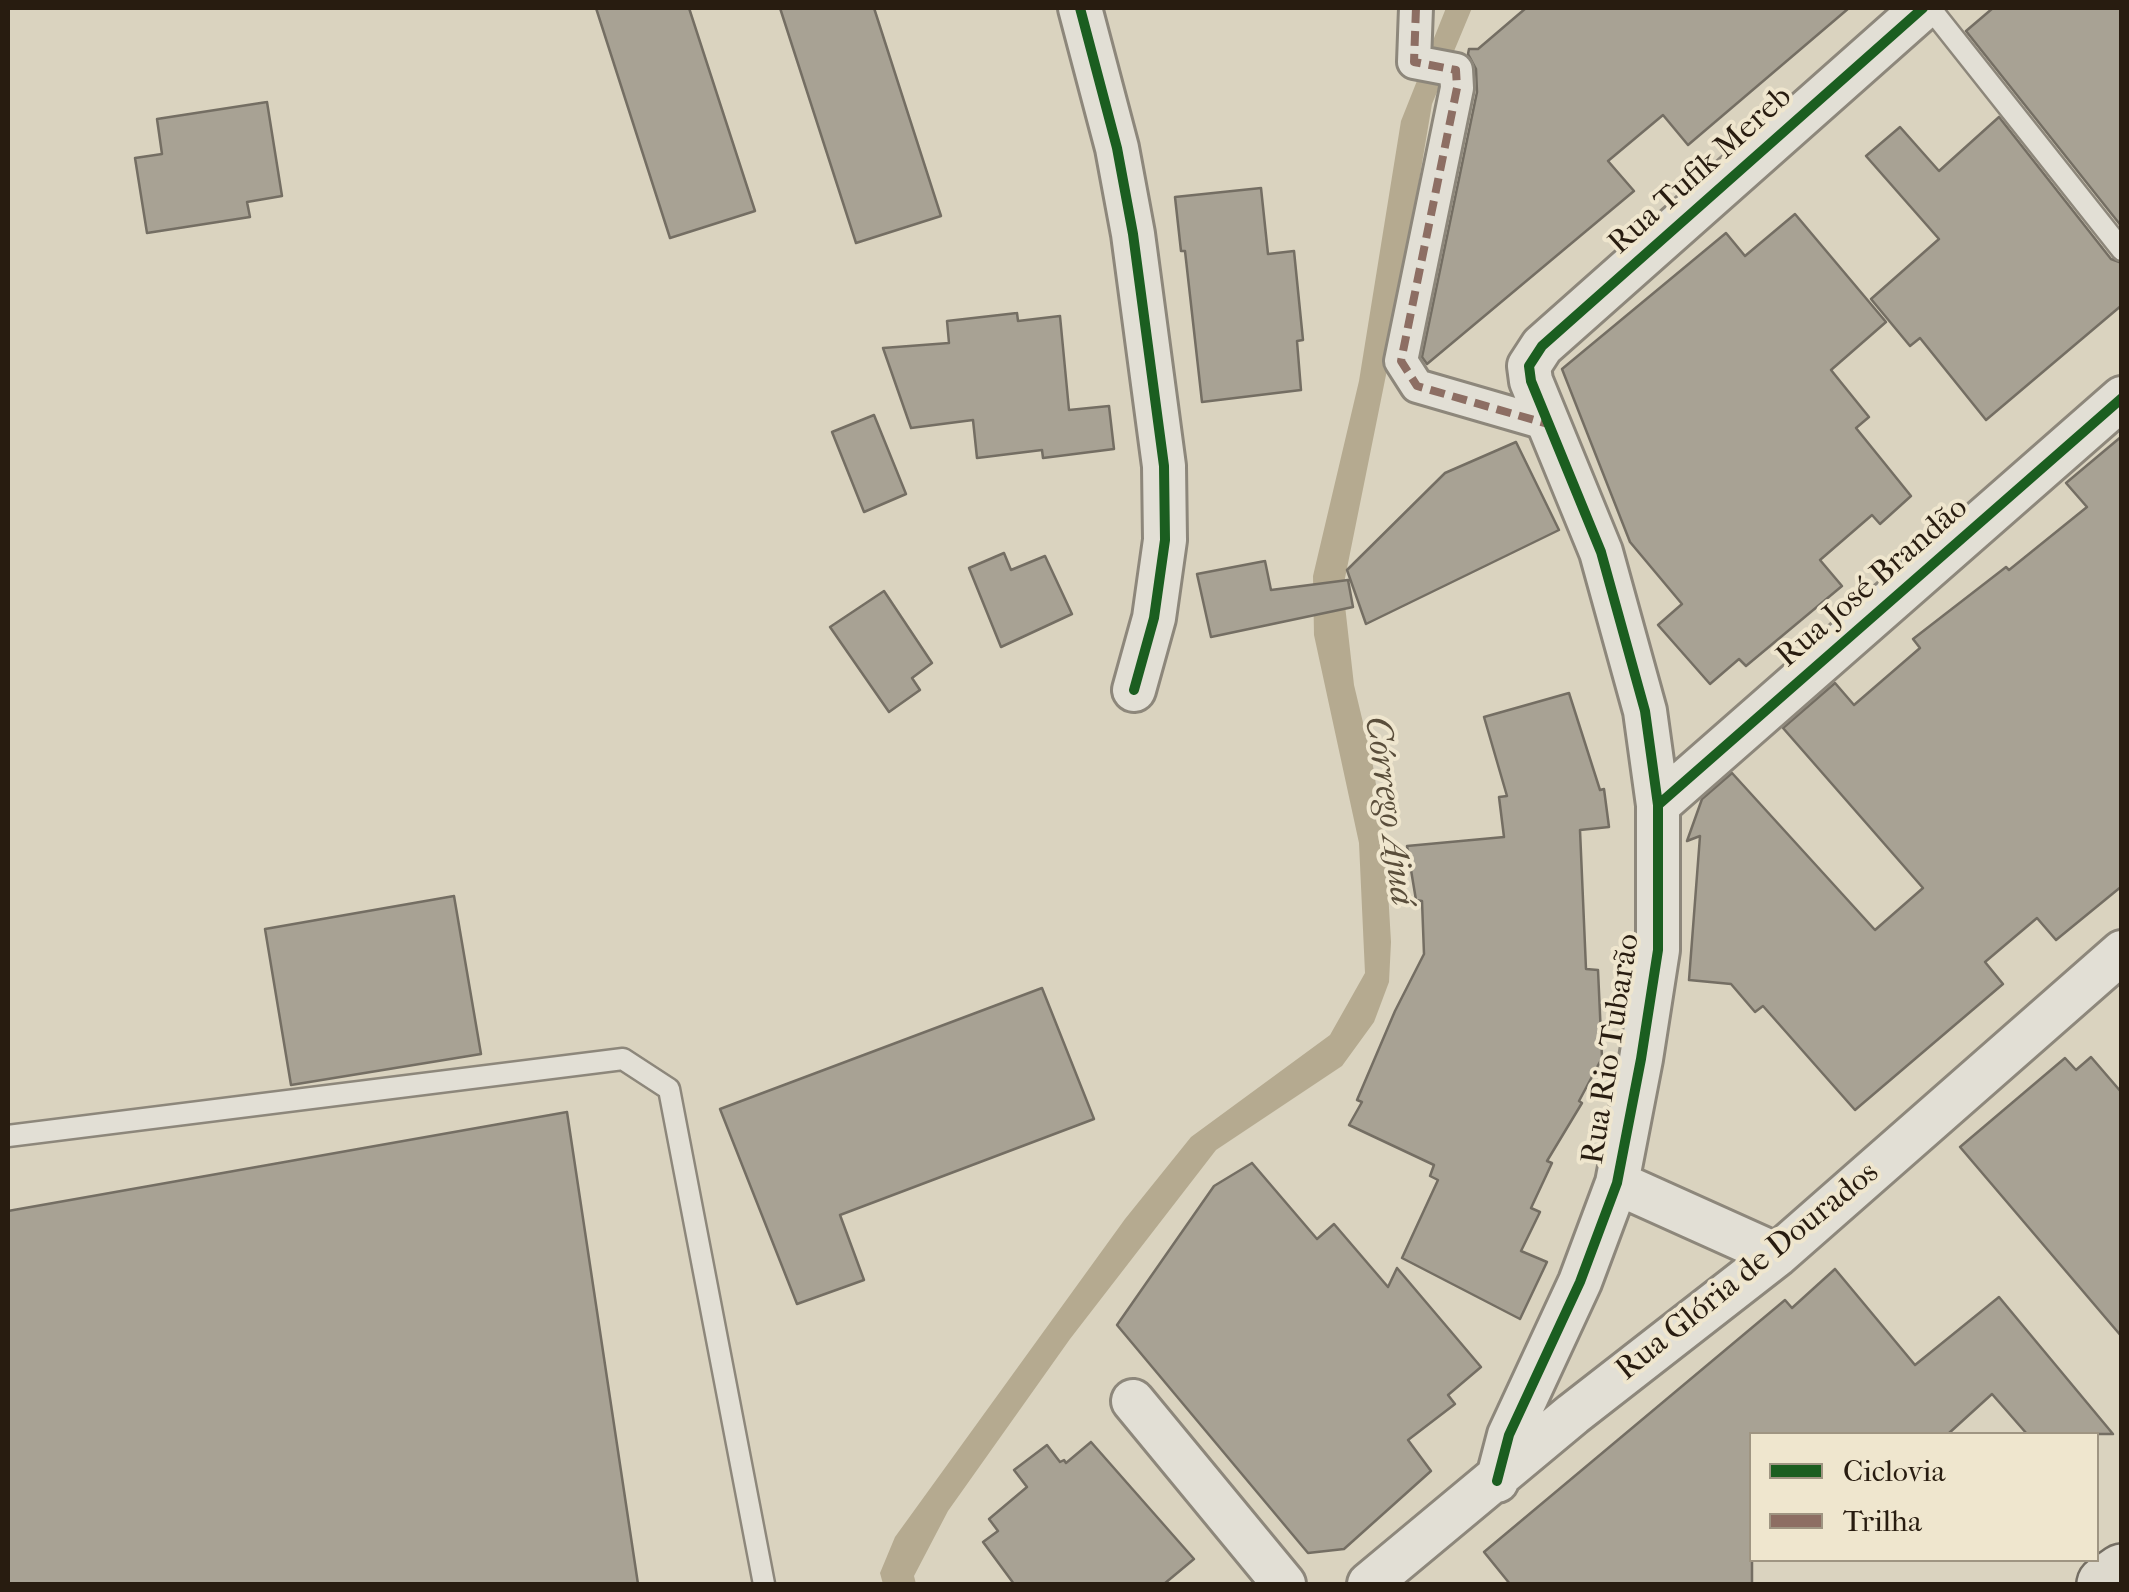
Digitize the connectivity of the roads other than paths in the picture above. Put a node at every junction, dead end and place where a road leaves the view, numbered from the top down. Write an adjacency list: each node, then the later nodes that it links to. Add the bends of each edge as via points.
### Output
1 (1080, 8): 8 (street, via 1133,234 1164,466 1165,540 1154,618)
2 (1416, 8): 7 (street, via 1414,62 1456,70 1457,88 1401,361 1417,386)
3 (1927, 8): 4 (lane); 5 (street, Rua Tufik Mereb, via 1542,346 1529,366)
4 (2122, 250)
5 (1530, 381): 7 (street, Rua Rio Tubarão)
6 (2122, 398): 9 (street, Rua José Brandão)
7 (1548, 424): 9 (street, Rua Rio Tubarão, via 1602,552 1625,629)
8 (1134, 690)
9 (1658, 805): 12 (street, Rua Rio Tubarão, via 1658,950)
10 (2122, 952): 13 (street, Rua Glória de Dourados)
11 (8, 1136): 17 (lane, via 622,1059 669,1089)
12 (1617, 1183): 13 (street); 15 (street, Rua Rio Tubarão, via 1509,1435)
13 (1777, 1255): 15 (street, Rua Glória de Dourados)
14 (1133, 1401): 18 (street)
15 (1497, 1481): 19 (street, Rua Glória de Dourados)
16 (2122, 1572): 20 (main road)
17 (764, 1584)
18 (1284, 1584)
19 (1369, 1584)
20 (2105, 1584)

